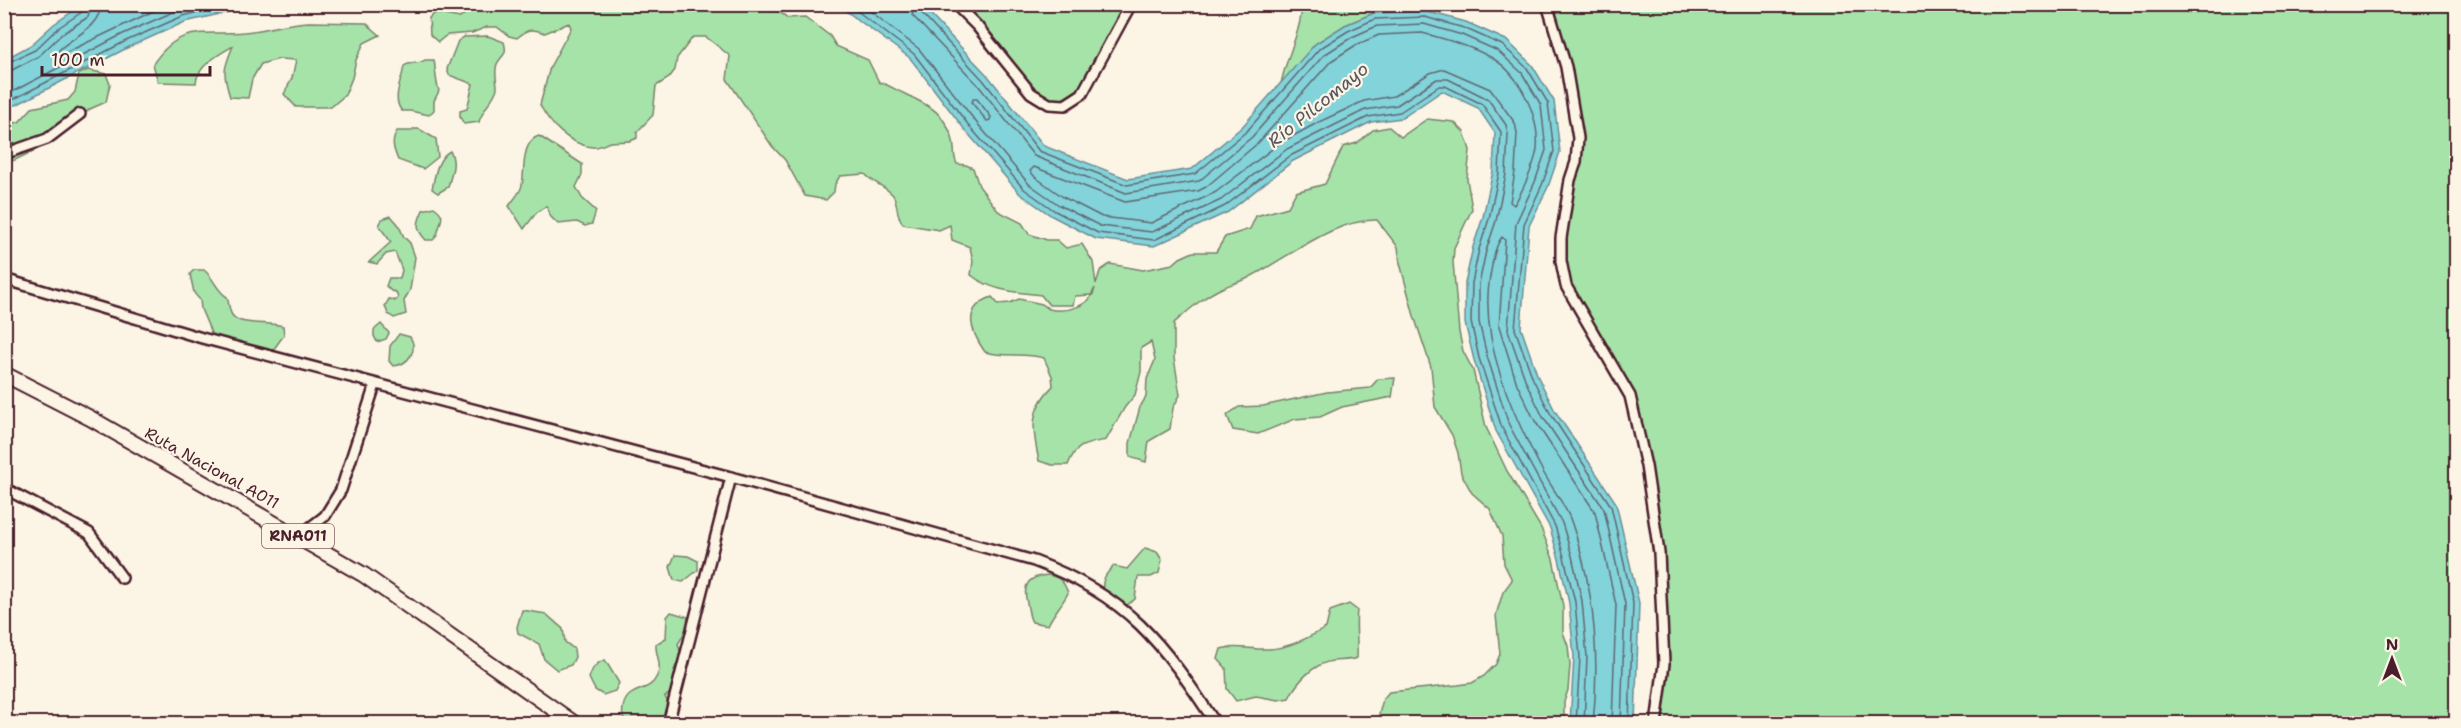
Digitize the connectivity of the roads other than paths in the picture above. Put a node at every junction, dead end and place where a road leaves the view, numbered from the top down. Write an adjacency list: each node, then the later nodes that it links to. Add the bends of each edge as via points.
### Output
1 (955, 4): 2 (street, via 1031,93 1049,104 1065,105 1082,94)
2 (1131, 4)
3 (1547, 4): 16 (street, via 1566,67 1578,138 1561,238 1566,286 1630,396 1646,466 1659,553 1664,664)
4 (80, 114): 5 (street, via 47,139)
5 (4, 154)
6 (4, 279): 8 (street)
7 (4, 374): 11 (main road, Ruta Nacional A011 / RNA011)
8 (375, 385): 9 (street); 11 (street, via 341,490 325,516)
9 (731, 477): 14 (street); 15 (street, via 1070,574 1100,591 1152,635)
10 (4, 488): 12 (street, via 89,533)
11 (299, 536): 13 (main road, Ruta Nacional A011 / RNA011, via 364,575)
12 (122, 578)
13 (575, 723)
14 (668, 723)
15 (1216, 723)
16 (1656, 723)

